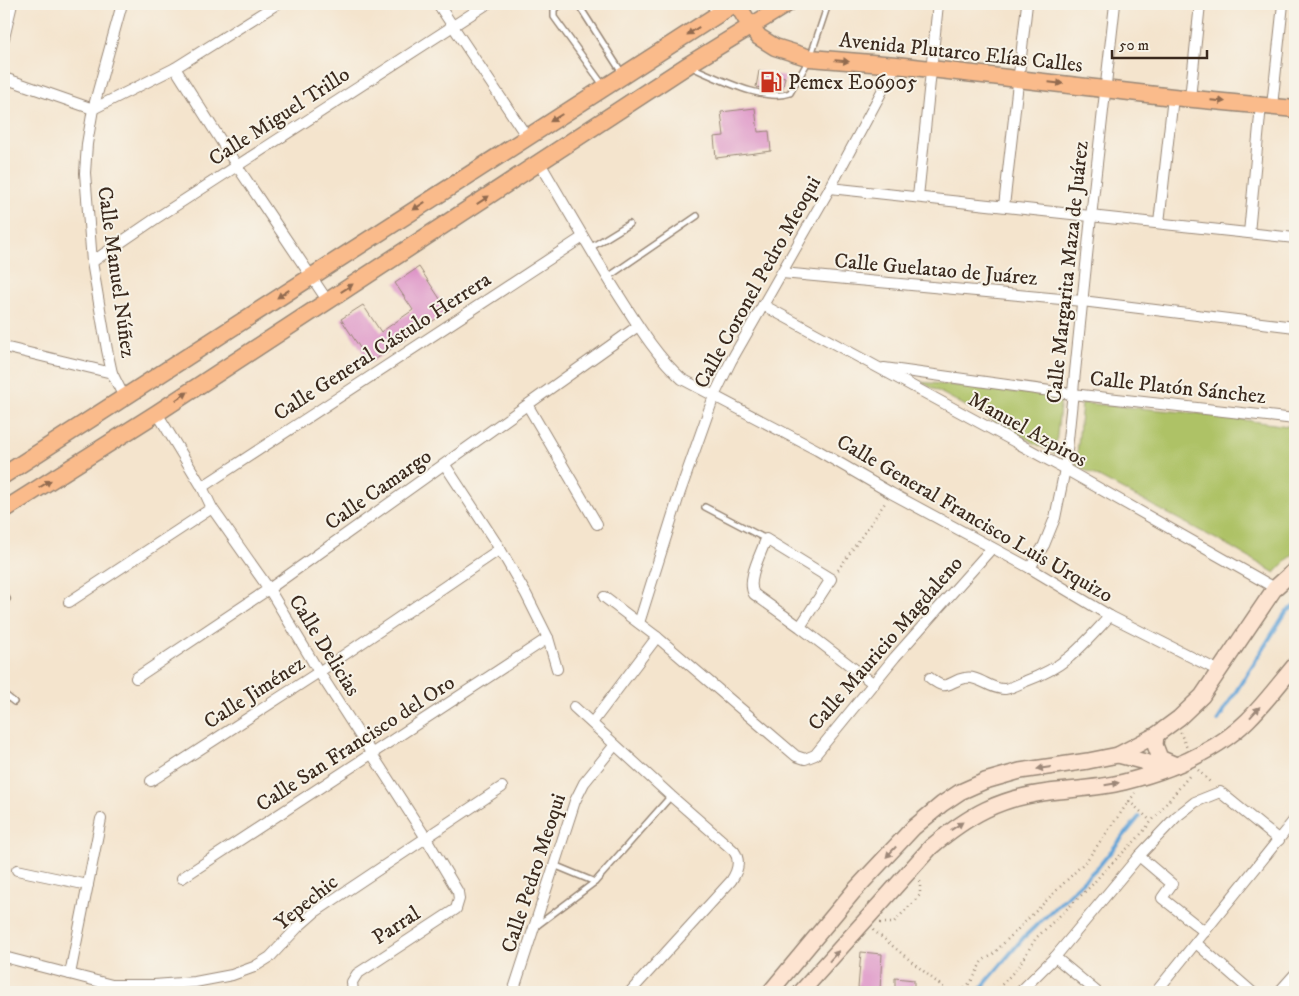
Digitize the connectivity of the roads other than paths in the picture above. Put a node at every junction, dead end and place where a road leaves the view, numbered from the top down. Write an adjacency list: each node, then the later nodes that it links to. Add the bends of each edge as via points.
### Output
1 (12, 4): 19 (street)
2 (122, 4): 33 (street, Calle Manuel Núñez)
3 (277, 4): 23 (street)
4 (438, 4): 17 (street)
5 (487, 4): 17 (street, Calle Miguel Trillo)
6 (563, 4): 28 (lane, via 554,9 554,17)
7 (578, 4): 25 (lane)
8 (736, 4): 16 (main road); 18 (main road, Avenida Plutarco Elías Calles)
9 (787, 4): 18 (main road)
10 (828, 4): 20 (lane)
11 (938, 4): 24 (street)
12 (1027, 4): 27 (street)
13 (1115, 4): 29 (street, Calle Margarita Maza de Juárez)
14 (1200, 4): 30 (street)
15 (1283, 4): 31 (street)
16 (713, 10): 25 (main road, one-way to 25)
17 (452, 26): 34 (street); 36 (street, Calle Miguel Trillo)
18 (751, 27): 20 (main road, Avenida Plutarco Elías Calles, via 759,37 775,47); 21 (main road)
19 (4, 38)
20 (810, 58): 21 (lane, via 794,89 785,95 754,93); 22 (main road, Avenida Plutarco Elías Calles, one-way to 22)
21 (688, 65): 35 (main road)
22 (896, 65): 24 (main road, Avenida Plutarco Elías Calles); 37 (street, Calle Coronel Pedro Meoqui)
23 (175, 68): 33 (street); 36 (street)
24 (931, 69): 27 (main road, Avenida Plutarco Elías Calles); 38 (street)
25 (624, 75): 28 (main road)
26 (4, 78): 33 (street)
27 (1019, 79): 29 (main road, Avenida Plutarco Elías Calles, one-way to 29); 39 (street)
28 (604, 88): 34 (main road, one-way to 34)
29 (1106, 88): 30 (main road, Avenida Plutarco Elías Calles); 41 (street, Calle Margarita Maza de Juárez)
30 (1181, 98): 31 (main road, Avenida Plutarco Elías Calles, one-way to 31); 42 (street)
31 (1267, 106): 32 (main road, Avenida Plutarco Elías Calles); 44 (street)
32 (1295, 108)
33 (93, 109): 48 (street, Calle Manuel Núñez, via 85,173)
34 (527, 137): 50 (main road, one-way to 50)
35 (540, 163): 45 (street, Calle General Francisco Luis Urquizo); 52 (main road, one-way to 35)
36 (237, 166): 48 (street, Calle Miguel Trillo); 50 (street)
37 (830, 188): 38 (street); 49 (street, Calle Coronel Pedro Meoqui)
38 (918, 197): 39 (street)
39 (1004, 206): 41 (street)
40 (697, 216): 51 (lane)
41 (1091, 216): 42 (street); 53 (street, Calle Margarita Maza de Juárez)
42 (1159, 223): 44 (street)
43 (628, 224): 47 (lane)
44 (1249, 233): 46 (street)
45 (583, 237): 47 (street, Calle General Francisco Luis Urquizo); 69 (street, Calle General Cástulo Herrera)
46 (1295, 238)
47 (590, 248): 51 (street, Calle General Francisco Luis Urquizo)
48 (92, 262): 59 (street, Calle Manuel Núñez)
49 (782, 273): 53 (street, Calle Guelatao de Juárez); 54 (street, Calle Coronel Pedro Meoqui)
50 (311, 276): 52 (street); 62 (main road, one-way to 62)
51 (608, 277): 55 (street, Calle General Francisco Luis Urquizo)
52 (327, 300): 64 (main road, one-way to 52)
53 (1082, 302): 56 (street, Calle Guelatao de Juárez); 60 (street, Calle Margarita Maza de Juárez)
54 (763, 305): 58 (street, Manuel Azpiros); 61 (street, Calle Coronel Pedro Meoqui)
55 (638, 326): 61 (street, Calle General Francisco Luis Urquizo, via 669,368); 63 (street, Calle Camargo)
56 (1295, 327)
57 (4, 348): 59 (street)
58 (878, 367): 60 (street, Calle Platón Sánchez); 67 (street, Manuel Azpiros)
59 (112, 373): 62 (street, Calle Manuel Núñez)
60 (1072, 394): 65 (street, Calle Platón Sánchez); 67 (street, Calle Margarita Maza de Juárez)
61 (714, 396): 75 (street, Calle General Francisco Luis Urquizo); 84 (street, Calle Coronel Pedro Meoqui)
62 (124, 397): 68 (main road)
63 (528, 406): 66 (street, Calle Camargo); 73 (street)
64 (157, 413): 69 (street, Calle Delicias); 72 (main road, one-way to 64)
65 (1295, 419)
66 (445, 465): 76 (street); 80 (street, Calle Camargo)
67 (1065, 470): 77 (street, Calle Margarita Maza de Juárez, via 1055,518); 79 (street, Manuel Azpiros)
68 (4, 475)
69 (202, 488): 71 (street, Calle Delicias)
70 (705, 507): 74 (lane)
71 (212, 508): 80 (street, Calle Delicias); 82 (street)
72 (4, 510)
73 (597, 524)
74 (766, 540): 85 (street, via 750,583 752,591); 85 (street, via 831,579)
75 (992, 548): 77 (street, Calle General Francisco Luis Urquizo); 94 (street, Calle Mauricio Magdaleno)
76 (500, 549): 87 (street); 91 (street, Calle Jiménez)
77 (1030, 568): 83 (street, Calle General Francisco Luis Urquizo)
78 (1295, 570): 79 (street)
79 (1275, 588): 90 (street)
80 (269, 589): 91 (street, Calle Delicias); 92 (street, Calle Camargo)
81 (604, 596): 84 (street)
82 (69, 602)
83 (1110, 616): 90 (street, Calle General Francisco Luis Urquizo); 93 (street, via 1065,662 1006,689 998,689 974,678 964,678 944,686)
84 (639, 623): 86 (street)
85 (800, 627): 94 (street)
86 (657, 637): 94 (street, Calle Mauricio Magdaleno, via 796,756 805,759 815,755); 98 (street)
87 (548, 638): 89 (street); 101 (street, Calle San Francisco del Oro)
88 (1295, 665): 103 (street, one-way to 88, via 1223,741 1248,720)
89 (557, 669)
90 (1220, 671): 99 (street, via 1202,696)
91 (319, 672): 101 (street, Calle Delicias); 104 (street, Calle Jiménez)
92 (136, 678)
93 (930, 678)
94 (874, 684)
95 (4, 694): 96 (lane)
96 (14, 702)
97 (574, 707): 98 (street)
98 (592, 723): 100 (street)
99 (1156, 734): 102 (street); 103 (street, via 1155,745 1160,758)
100 (614, 746): 106 (street); 114 (street, Calle Pedro Meoqui, via 584,783)
101 (372, 754): 110 (street, Calle Delicias); 116 (street, Calle San Francisco del Oro)
102 (1118, 755): 103 (street); 109 (street, one-way to 109, via 1020,771 985,781 960,792)
103 (1169, 767): 112 (street, one-way to 103, via 985,808 1018,797 1124,782)
104 (151, 781)
105 (502, 787): 110 (street, Yepechic)
106 (671, 796): 117 (lane); 132 (street, via 734,851 738,872)
107 (100, 819): 118 (street)
108 (1295, 819): 111 (street)
109 (913, 828): 112 (street); 133 (street, one-way to 133, via 854,891)
110 (426, 838): 119 (street, Calle Delicias); 127 (street, Yepechic, via 315,912 270,957 254,967)
111 (1279, 840): 113 (street, via 1220,792 1195,802 1176,817); 121 (street)
112 (931, 847): 130 (street, one-way to 112)
113 (1139, 856): 121 (street, via 1172,884 1162,898); 123 (street)
114 (554, 865): 117 (lane); 120 (street, Calle Pedro Meoqui)
115 (17, 870): 118 (street)
116 (182, 878)
117 (595, 882): 120 (lane)
118 (88, 885): 125 (street)
119 (459, 899): 128 (street, Parral, via 456,909 357,974)
120 (535, 927): 131 (street, Calle Pedro Meoqui)
121 (1206, 932): 122 (street)
122 (1196, 943): 136 (street); 137 (street)
123 (1055, 956): 134 (street); 135 (street)
124 (4, 957): 125 (street, Yepechic)
125 (70, 974): 129 (street, Yepechic)
126 (1295, 974): 138 (street)
127 (196, 987): 129 (street, Yepechic, via 154,985)
128 (352, 987)
129 (114, 989)
130 (806, 990)
131 (514, 992)
132 (630, 992)
133 (770, 992)
134 (1020, 992)
135 (1097, 992)
136 (1156, 992)
137 (1252, 992)
138 (1279, 992)

